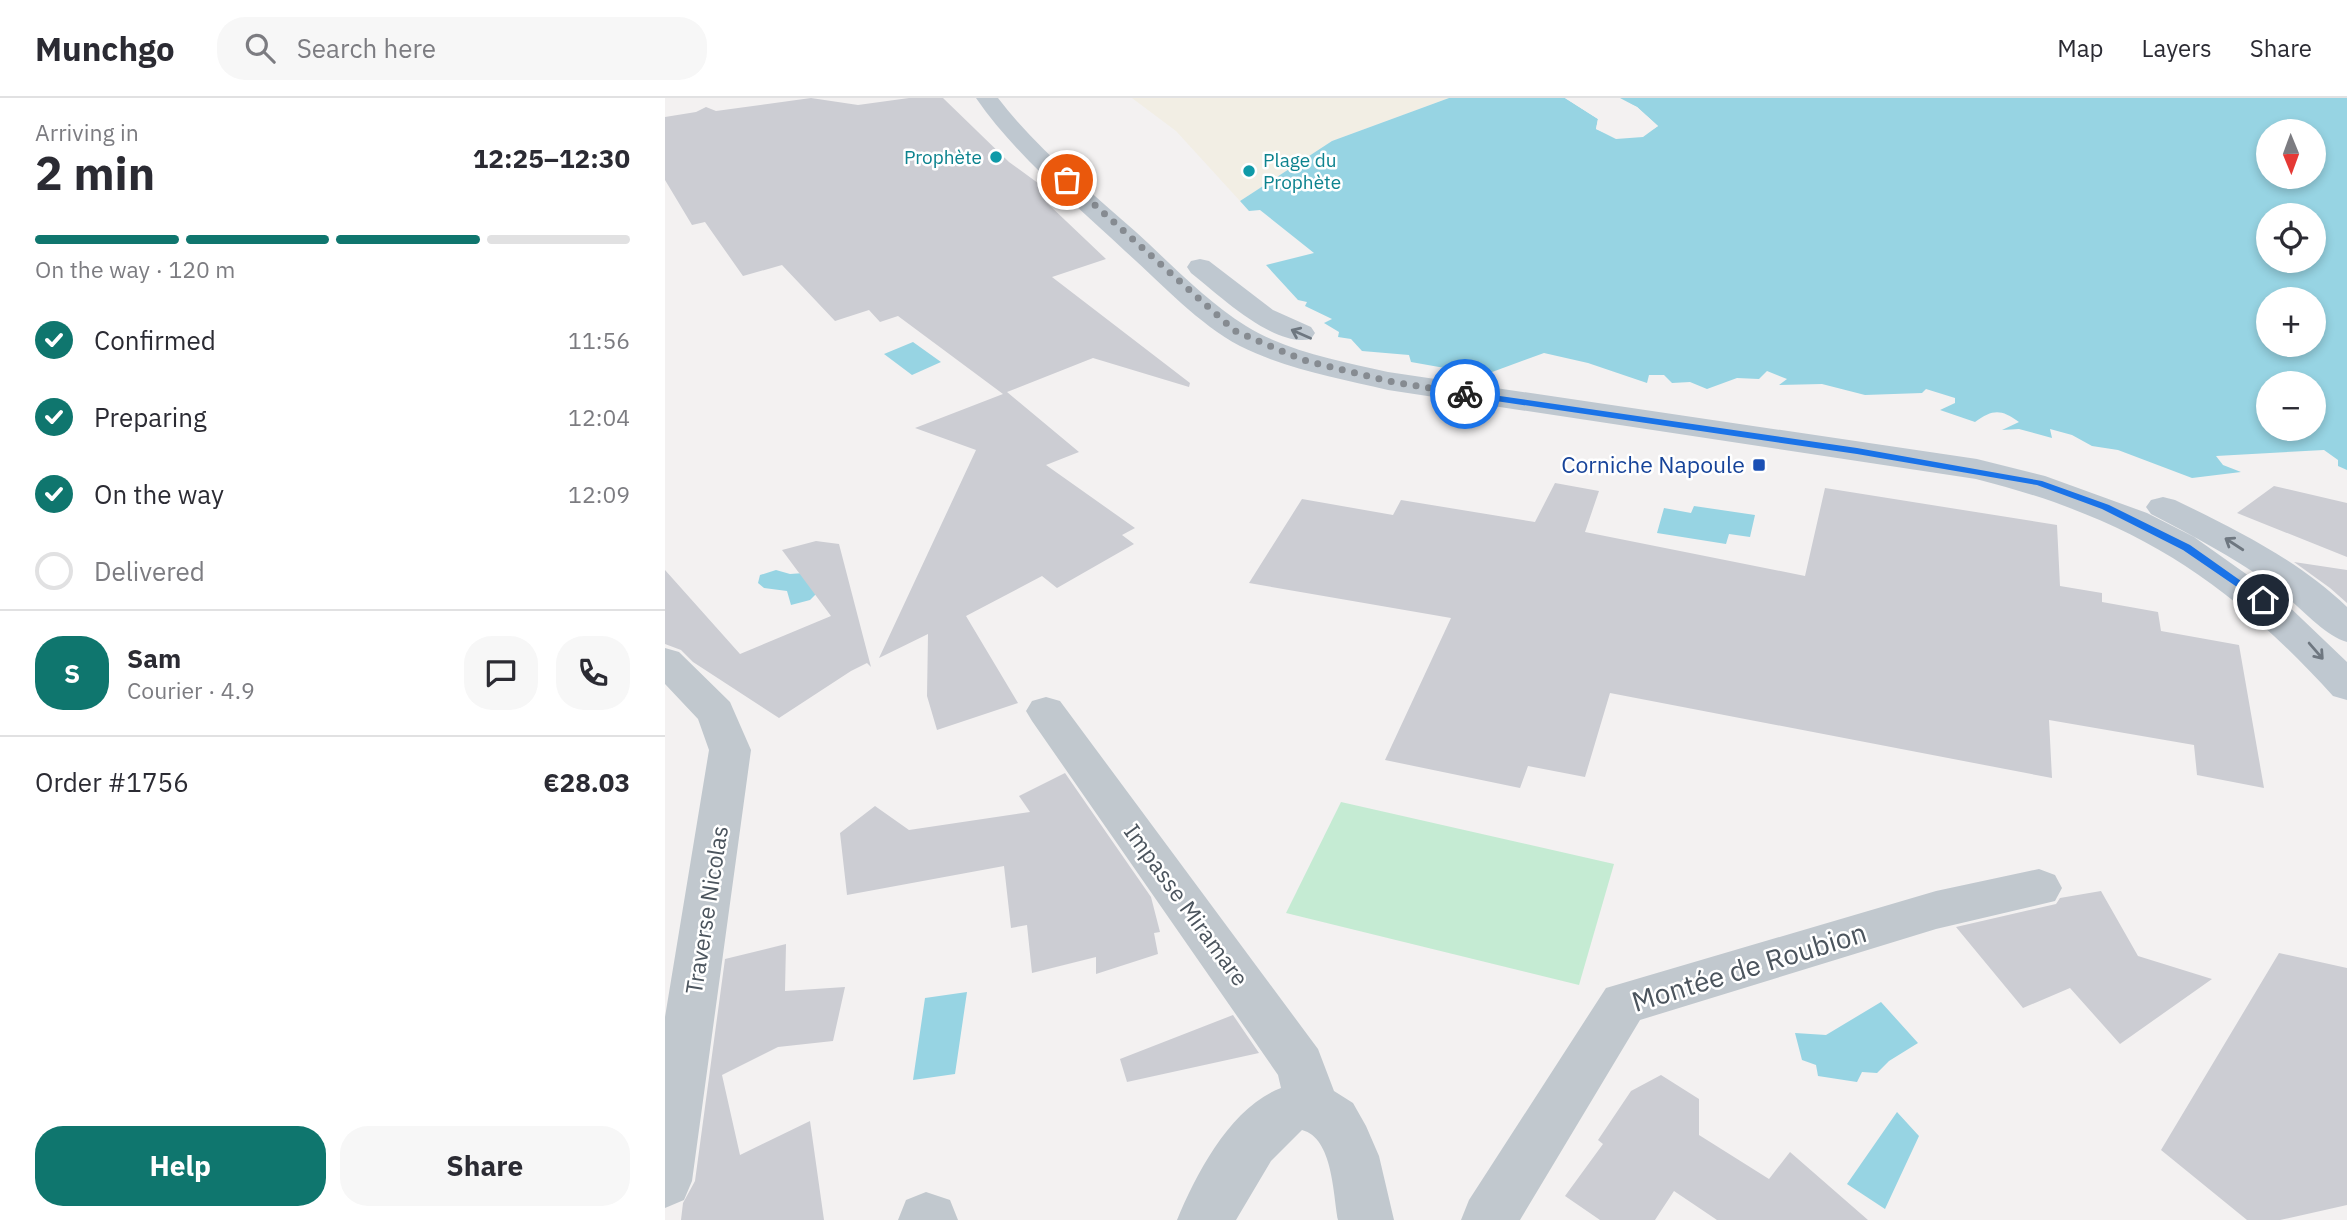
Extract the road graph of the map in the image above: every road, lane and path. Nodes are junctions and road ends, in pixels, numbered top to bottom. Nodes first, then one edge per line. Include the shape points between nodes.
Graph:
1 (987, 98) edge
2 (1016, 98) edge
3 (2347, 629) edge
4 (665, 661) edge
5 (2347, 686) edge
6 (1046, 711) dead end
7 (2039, 888) dead end
8 (1313, 1106) junction
9 (665, 1181) edge
10 (1205, 1220) edge
11 (1366, 1220) edge
12 (1489, 1220) edge

1 -> 5 main road via 1006,123 1235,331 1303,360 1388,381 1951,465 2039,483 2187,547 2232,577 2304,637
3 -> 2 main road via 2298,588 2218,534 2124,489 2057,465 1945,441 1409,363 1319,341 1262,316 1223,288
4 - 9 street, Traverse Nicolas via 716,712 730,750
6 - 8 street, Impasse Miramare via 1300,1065
7 - 12 street, Montée de Roubion via 1937,910 1623,1003
8 - 10 street via 1289,1107 1261,1128
8 - 11 street via 1336,1120 1350,1152

